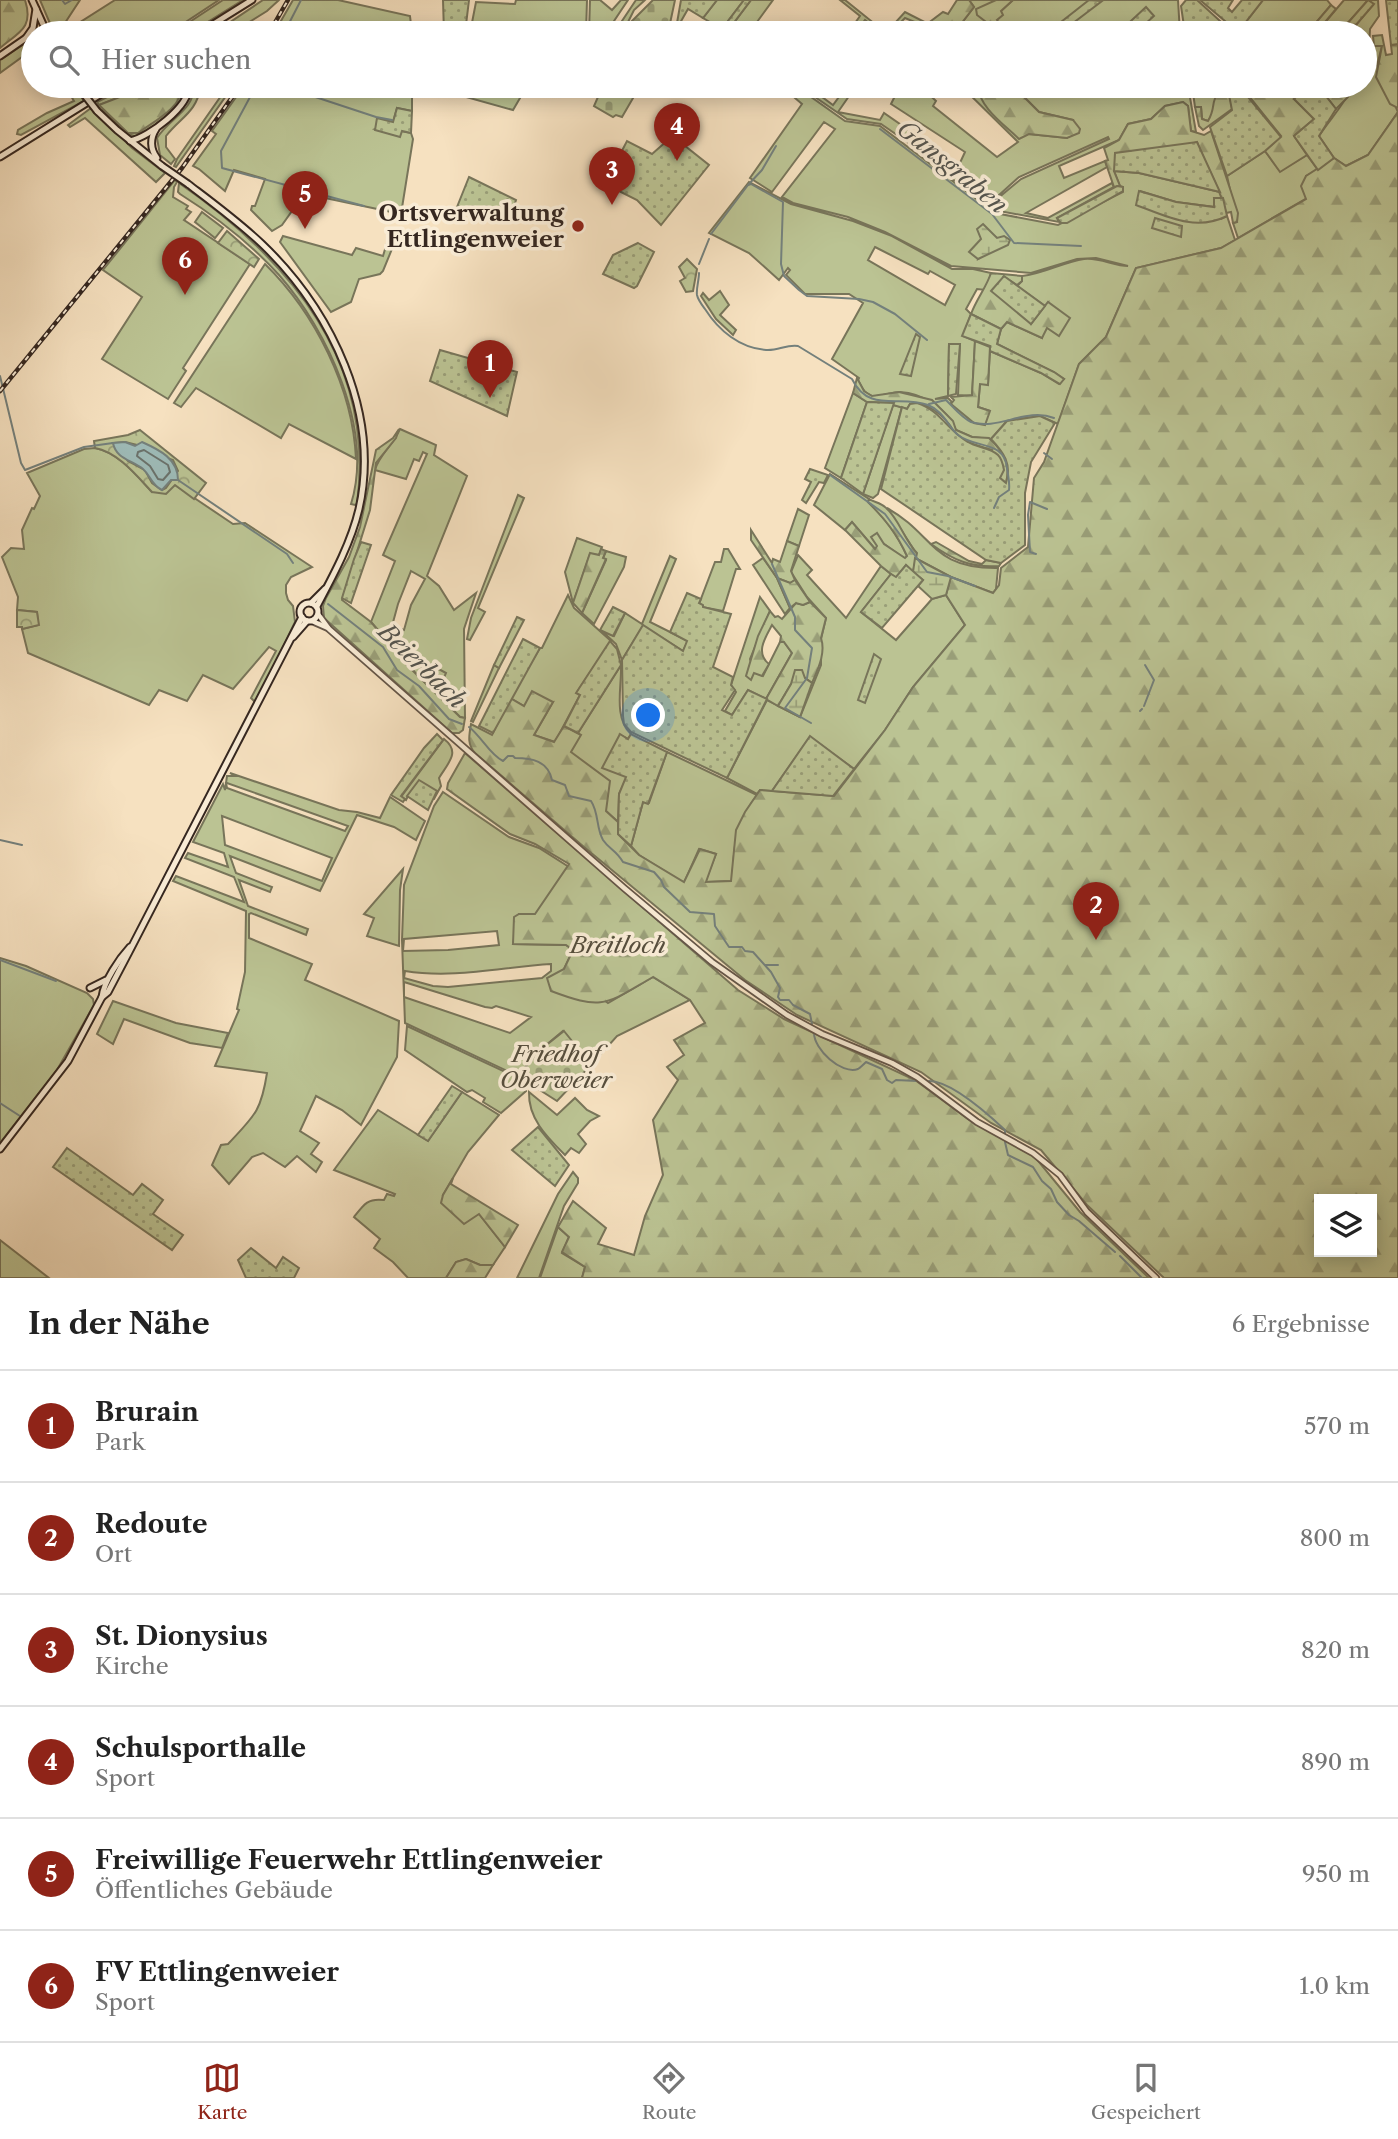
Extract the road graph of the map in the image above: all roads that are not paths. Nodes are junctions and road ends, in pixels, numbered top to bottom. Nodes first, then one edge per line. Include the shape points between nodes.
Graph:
1 (32, 0) edge
2 (252, 0) edge
3 (36, 9) junction
4 (34, 21) edge
5 (42, 21) edge
6 (218, 21) edge
7 (21, 42) edge
8 (0, 57) edge
9 (87, 98) edge
10 (95, 98) edge
11 (186, 98) edge
12 (161, 124) junction
13 (130, 141) junction
14 (0, 158) edge
15 (161, 164) junction
16 (314, 604) junction
17 (318, 614) junction
18 (307, 620) junction
19 (329, 629) junction
20 (132, 945) junction
21 (110, 976) junction
22 (90, 988) dead end
23 (102, 997) junction
24 (0, 1149) edge
25 (1156, 1278) edge

1 - 3 main road
2 - 6 main road
3 - 4 main road
3 - 5 main road
7 - 8 main road
9 - 13 main road, bridge
10 - 14 main road
11 - 12 main road
12 - 13 main road
12 - 15 main road via 151,144
13 - 15 main road
15 - 16 main road, bridge via 274,256 324,324 354,394 364,442 356,521 336,569
16 - 17 main road
16 - 18 main road via 302,606 300,612
17 - 18 main road
17 - 19 street
18 - 19 street
18 - 20 main road via 293,636
19 - 25 street via 712,961 787,1016 892,1063 977,1122 1033,1153 1060,1175 1087,1212
20 - 21 main road
20 - 23 main road
21 - 22 main road
21 - 23 main road
23 - 24 main road via 68,1061

